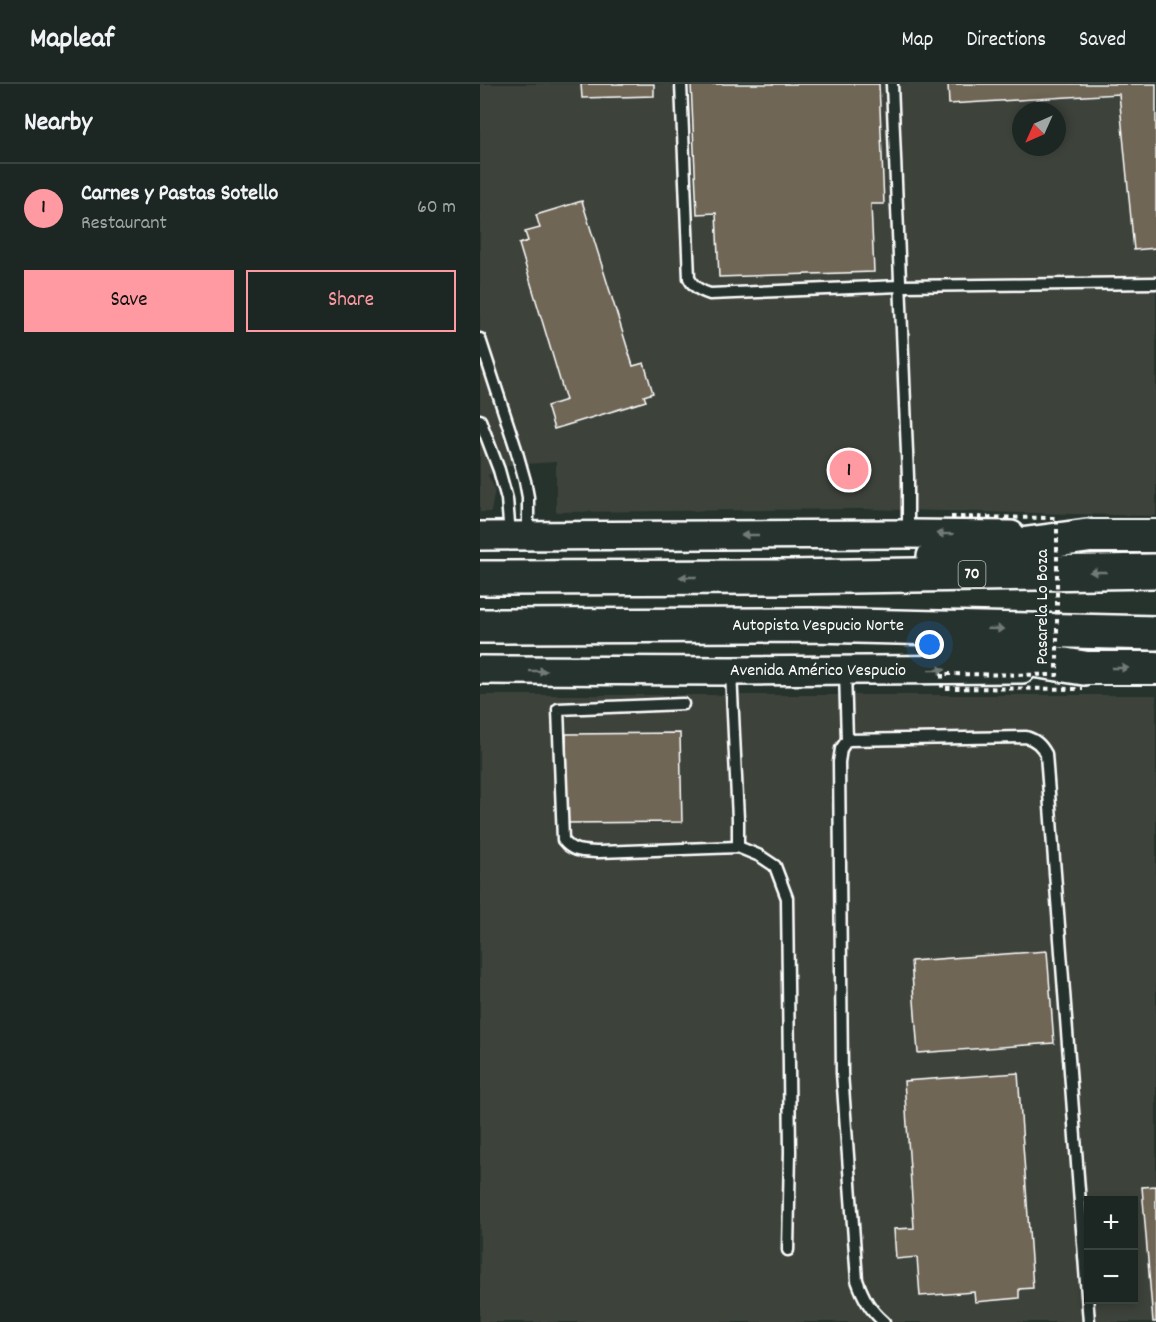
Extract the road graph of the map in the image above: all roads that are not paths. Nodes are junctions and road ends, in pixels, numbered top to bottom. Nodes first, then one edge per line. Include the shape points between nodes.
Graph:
1 (681, 84) edge
2 (892, 84) edge
3 (1156, 283) edge
4 (900, 286) junction
5 (480, 339) edge
6 (480, 420) edge
7 (908, 534) junction
8 (480, 536) edge
9 (519, 536) junction
10 (1087, 536) junction
11 (1156, 536) edge
12 (1156, 572) edge
13 (788, 577) junction
14 (480, 578) edge
15 (812, 625) junction
16 (480, 626) edge
17 (1156, 633) edge
18 (1156, 668) edge
19 (480, 670) edge
20 (731, 671) junction
21 (845, 671) junction
22 (1084, 678) junction
23 (683, 704) dead end
24 (848, 740) junction
25 (738, 847) junction
26 (788, 1250) dead end
27 (884, 1322) edge
28 (1089, 1322) edge

1 - 4 lane via 691,283 710,294
2 - 4 lane
3 - 4 lane
4 - 7 lane
5 - 9 lane via 528,497
6 - 9 lane
7 -> 9 main road
10 -> 7 main road
8 - 9 main road
10 - 11 main road
10 - 13 highway
12 -> 13 highway, 70
13 -> 14 highway, 70
15 - 16 highway, Autopista Vespucio Norte
15 -> 17 highway, Autopista Vespucio Norte
15 - 22 highway
22 -> 18 main road, Avenida Américo Vespucio
19 -> 20 main road, Avenida Américo Vespucio
20 - 21 main road, Avenida Américo Vespucio
20 - 25 lane
21 -> 22 main road, Avenida Américo Vespucio
21 - 24 lane
23 - 25 lane via 558,709 563,840 569,848 599,852
24 - 27 lane via 841,749 839,762 843,1073 857,1280 872,1311
24 - 28 lane via 1026,737 1039,744 1046,754
25 - 26 lane via 775,866 787,898

